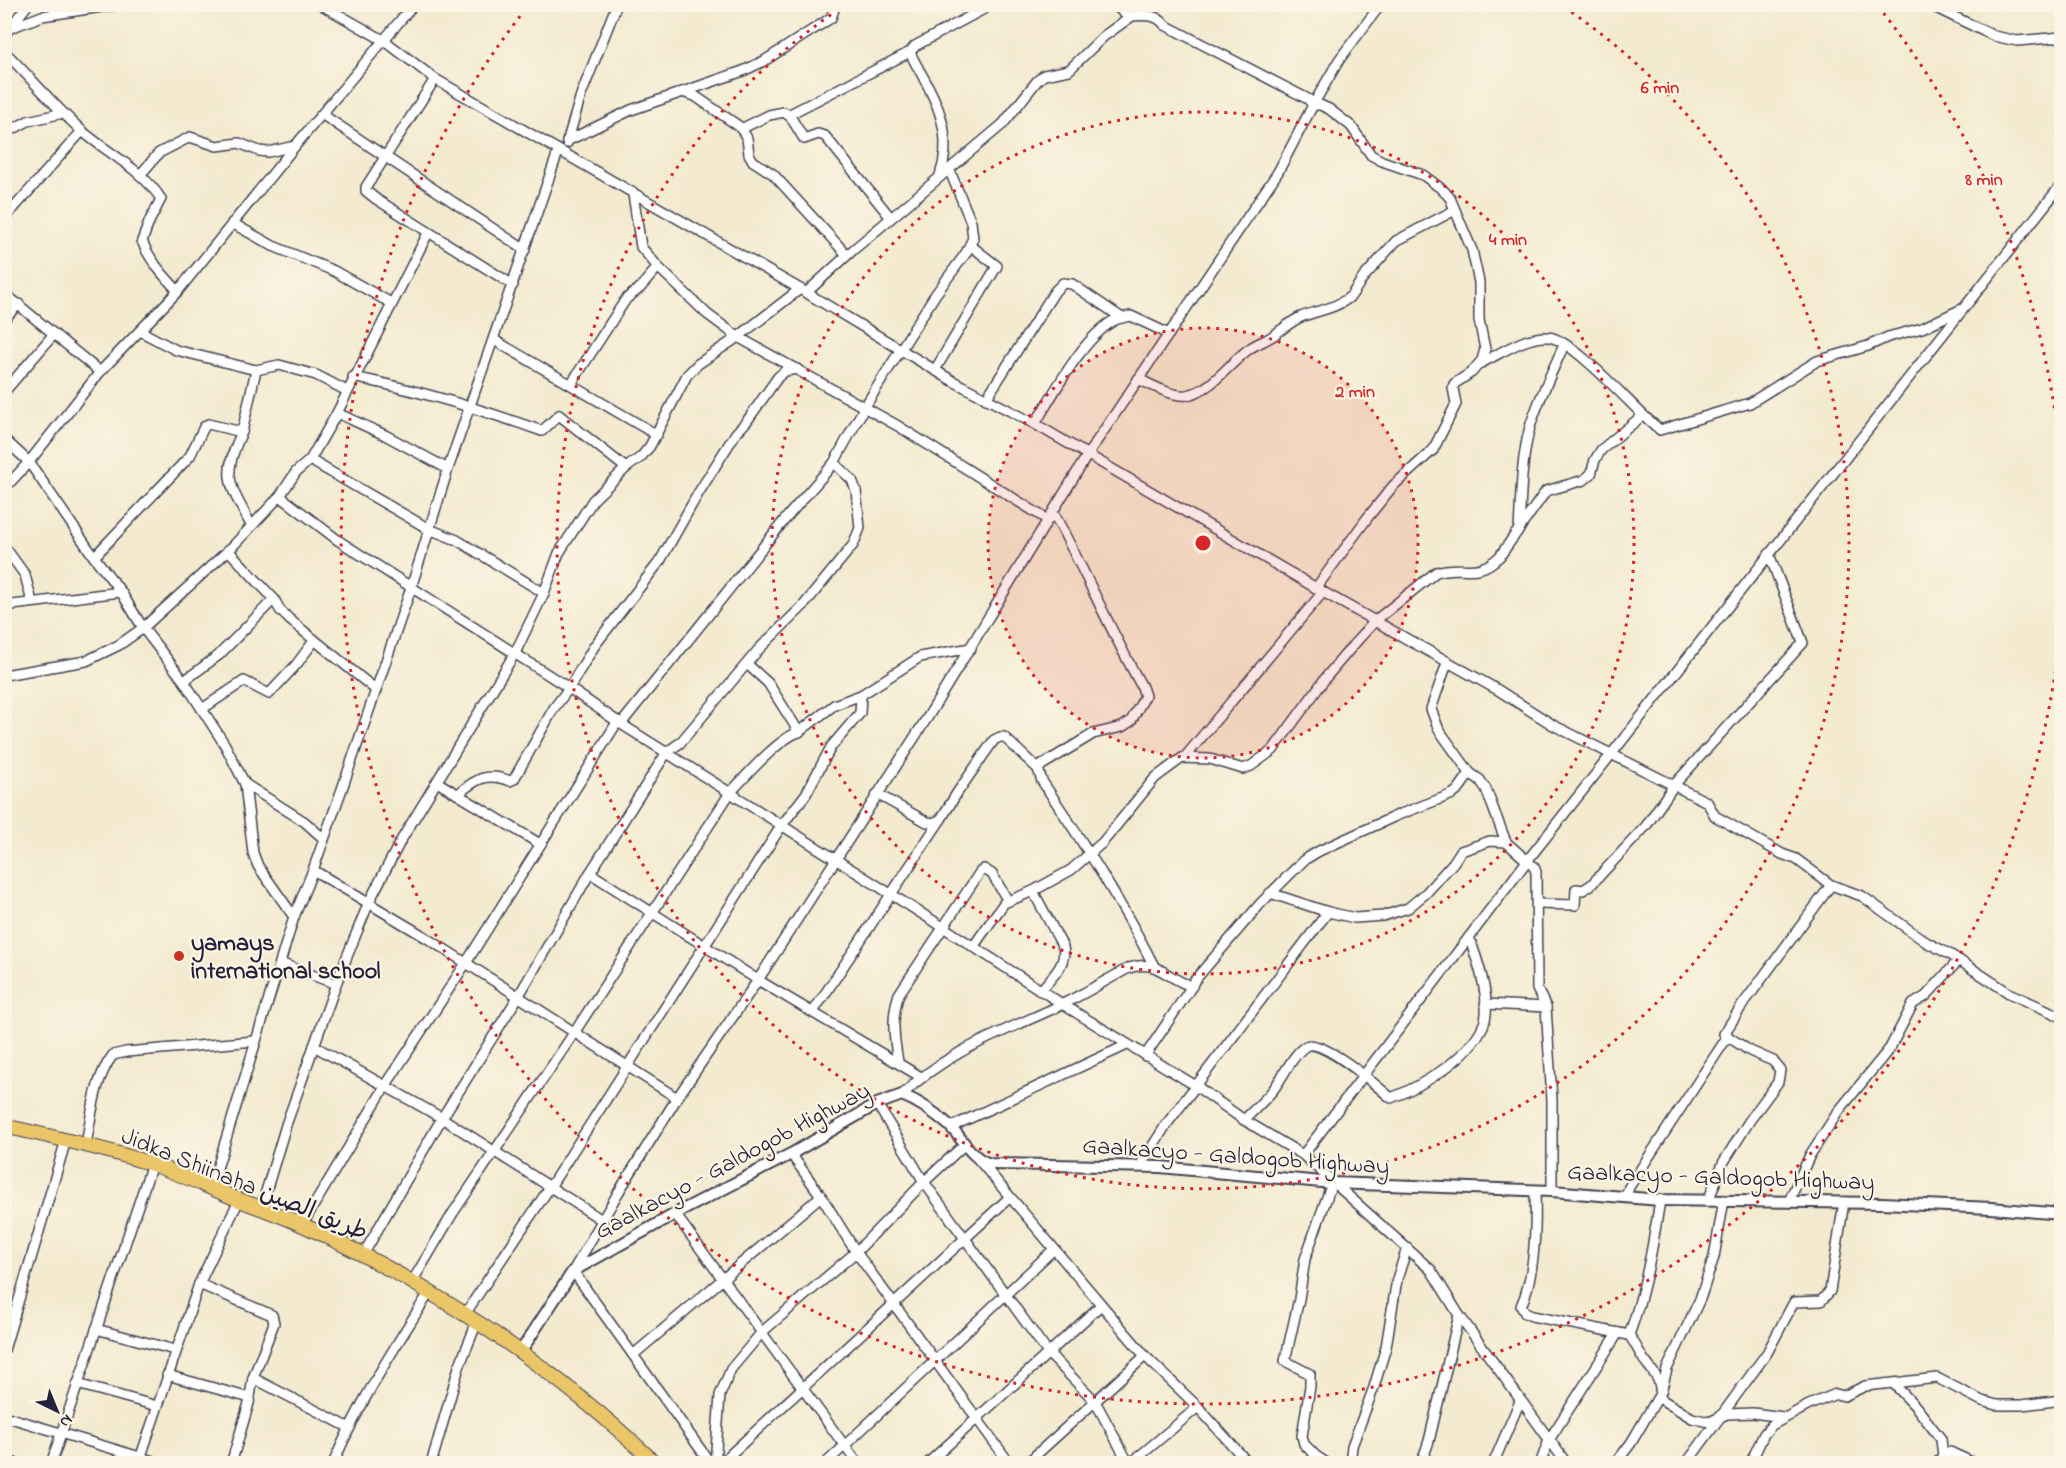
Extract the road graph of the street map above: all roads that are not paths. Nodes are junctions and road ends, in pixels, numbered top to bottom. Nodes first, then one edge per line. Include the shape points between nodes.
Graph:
1 (28, 4) edge
2 (122, 4) edge
3 (320, 4) edge
4 (414, 4) edge
5 (617, 4) edge
6 (836, 4) edge
7 (993, 4) edge
8 (1114, 4) edge
9 (1381, 4) edge
10 (1928, 4) edge
11 (1132, 16) junction
12 (6, 31) edge
13 (2061, 37) edge
14 (385, 41) junction
15 (4, 51) edge
16 (910, 52) junction
17 (435, 79) junction
18 (681, 92) junction
19 (1313, 105) junction
20 (63, 113) junction
21 (323, 115) junction
22 (788, 115) junction
23 (741, 129) junction
24 (82, 131) junction
25 (4, 134) edge
26 (567, 141) junction
27 (295, 146) junction
28 (561, 153) junction
29 (387, 156) junction
30 (949, 169) junction
31 (140, 176) junction
32 (939, 177) junction
33 (2061, 184) edge
34 (633, 194) junction
35 (1455, 210) junction
36 (891, 218) junction
37 (4, 219) edge
38 (232, 223) junction
39 (428, 233) junction
40 (970, 245) junction
41 (525, 250) junction
42 (847, 255) junction
43 (658, 267) junction
44 (513, 285) junction
45 (178, 291) junction
46 (803, 291) junction
47 (4, 293) edge
48 (391, 303) junction
49 (19, 304) junction
50 (1962, 309) junction
51 (1122, 318) junction
52 (4, 319) edge
53 (140, 331) junction
54 (54, 334) junction
55 (1169, 334) junction
56 (738, 337) junction
57 (494, 340) junction
58 (1564, 345) junction
59 (901, 350) junction
60 (1479, 364) junction
61 (256, 369) junction
62 (796, 369) junction
63 (935, 370) junction
64 (100, 372) junction
65 (353, 377) junction
66 (1138, 380) junction
67 (571, 384) junction
68 (346, 391) junction
69 (4, 392) edge
70 (986, 399) junction
71 (470, 406) junction
72 (864, 408) junction
73 (337, 413) junction
74 (1642, 416) junction
75 (1035, 424) junction
76 (242, 432) junction
77 (657, 435) junction
78 (4, 439) edge
79 (1088, 454) junction
80 (310, 460) junction
81 (29, 462) junction
82 (834, 463) junction
83 (626, 468) junction
84 (448, 469) junction
85 (4, 489) edge
86 (280, 496) junction
87 (1050, 516) junction
88 (251, 525) junction
89 (429, 529) junction
90 (1519, 531) junction
91 (4, 546) edge
92 (228, 550) junction
93 (1769, 554) junction
94 (94, 558) junction
95 (411, 588) junction
96 (1319, 590) junction
97 (122, 592) junction
98 (544, 593) junction
99 (274, 599) junction
100 (32, 602) junction
101 (4, 606) edge
102 (1376, 620) junction
103 (143, 628) junction
104 (314, 641) junction
105 (971, 648) junction
106 (515, 653) junction
107 (1447, 663) junction
108 (747, 664) junction
109 (4, 675) edge
110 (184, 681) junction
111 (569, 688) junction
112 (376, 690) junction
113 (861, 694) junction
114 (202, 709) junction
115 (620, 722) junction
116 (799, 732) junction
117 (667, 752) junction
118 (1612, 754) junction
119 (1185, 758) junction
120 (1038, 769) junction
121 (1470, 773) junction
122 (436, 782) junction
123 (245, 784) junction
124 (1674, 785) junction
125 (730, 793) junction
126 (877, 794) junction
127 (458, 795) junction
128 (941, 819) junction
129 (782, 825) junction
130 (324, 839) junction
131 (1506, 842) junction
132 (540, 844) junction
133 (1091, 854) junction
134 (835, 859) junction
135 (1527, 861) junction
136 (313, 870) junction
137 (590, 873) junction
138 (1831, 885) junction
139 (1033, 891) junction
140 (1270, 893) junction
141 (891, 894) junction
142 (1008, 901) junction
143 (369, 902) junction
144 (1538, 904) junction
145 (652, 911) junction
146 (1328, 912) junction
147 (294, 917) junction
148 (943, 927) junction
149 (1469, 937) junction
150 (704, 945) junction
151 (973, 947) junction
152 (1959, 960) junction
153 (280, 963) junction
154 (466, 963) junction
155 (1154, 966) junction
156 (758, 980) junction
157 (336, 984) junction
158 (1192, 986) junction
159 (1040, 991) junction
160 (519, 997) junction
161 (1485, 1004) junction
162 (1062, 1005) junction
163 (1546, 1007) junction
164 (813, 1012) junction
165 (2061, 1017) edge
166 (574, 1033) junction
167 (1728, 1036) junction
168 (255, 1041) junction
169 (1127, 1045) junction
170 (314, 1046) junction
171 (1145, 1056) junction
172 (898, 1062) junction
173 (626, 1066) junction
174 (1364, 1076) junction
175 (921, 1077) junction
176 (386, 1085) junction
177 (1196, 1086) junction
178 (902, 1095) junction
179 (677, 1098) junction
180 (877, 1104) junction
181 (442, 1118) junction
182 (1244, 1120) junction
183 (951, 1127) junction
184 (5, 1128) edge
185 (66, 1140) junction
186 (86, 1144) junction
187 (965, 1144) junction
188 (494, 1152) junction
189 (791, 1154) junction
190 (1303, 1155) junction
191 (152, 1164) junction
192 (1140, 1166) junction
193 (924, 1182) junction
194 (1332, 1183) junction
195 (550, 1187) junction
196 (211, 1188) junction
197 (1535, 1191) junction
198 (1552, 1191) junction
199 (821, 1196) junction
200 (1010, 1197) junction
201 (1626, 1197) junction
202 (239, 1200) junction
203 (1660, 1200) junction
204 (1708, 1200) junction
205 (1724, 1200) junction
206 (1789, 1201) junction
207 (1844, 1202) junction
208 (261, 1208) junction
209 (675, 1214) junction
210 (2061, 1214) edge
211 (602, 1220) junction
212 (302, 1225) junction
213 (965, 1238) junction
214 (1407, 1248) junction
215 (1054, 1249) junction
216 (856, 1252) junction
217 (363, 1255) junction
218 (573, 1271) junction
219 (723, 1279) junction
220 (412, 1282) junction
221 (199, 1284) junction
222 (429, 1293) junction
223 (1005, 1294) junction
224 (893, 1304) junction
225 (1101, 1305) junction
226 (1459, 1315) junction
227 (471, 1318) junction
228 (96, 1329) junction
229 (762, 1332) junction
230 (1618, 1333) junction
231 (1629, 1335) junction
232 (4, 1350) edge
233 (175, 1350) junction
234 (521, 1351) junction
235 (1048, 1353) junction
236 (633, 1355) junction
237 (1145, 1356) junction
238 (934, 1360) junction
239 (167, 1375) junction
240 (253, 1378) junction
241 (1893, 1383) junction
242 (78, 1384) junction
243 (803, 1389) junction
244 (1661, 1392) junction
245 (250, 1398) junction
246 (2061, 1400) edge
247 (1095, 1401) junction
248 (1520, 1401) junction
249 (157, 1406) junction
250 (1198, 1407) junction
251 (4, 1416) edge
252 (1721, 1417) junction
253 (1783, 1417) junction
254 (976, 1418) junction
255 (348, 1427) junction
256 (61, 1432) junction
257 (1550, 1440) junction
258 (845, 1445) junction
259 (141, 1456) junction
260 (4, 1460) edge
261 (1939, 1460) edge
262 (1244, 1462) edge
263 (17, 1464) edge
264 (51, 1464) edge
265 (163, 1464) edge
266 (231, 1464) edge
267 (333, 1464) edge
268 (431, 1464) edge
269 (656, 1464) edge
270 (715, 1464) edge
271 (825, 1464) edge
272 (858, 1464) edge
273 (927, 1464) edge
274 (1010, 1464) edge
275 (1026, 1464) edge
276 (1130, 1464) edge
277 (1328, 1464) edge
278 (1350, 1464) edge
279 (1421, 1464) edge
280 (1493, 1464) edge
281 (1540, 1464) edge
282 (1567, 1464) edge
283 (1615, 1464) edge
284 (1686, 1464) edge
285 (1750, 1464) edge
286 (1976, 1464) edge

1 - 12 street
2 - 12 street via 42,16
3 - 14 street
4 - 14 street
5 - 26 street
6 - 18 street via 831,18 764,61
7 - 16 street
8 - 11 street
9 - 19 street via 1339,60
10 - 13 street via 1994,36 2016,41
11 - 19 street via 1144,14 1160,19
11 - 30 street via 1104,36 1069,70 1044,75 1003,124
14 - 17 street
14 - 21 street
15 - 20 street
16 - 22 street
16 - 32 street via 938,107 946,133 945,159
17 - 28 street
17 - 29 street
18 - 23 street via 707,103
18 - 26 street via 631,110
19 - 35 street via 1329,109 1351,126 1371,155 1435,183
19 - 55 street via 1278,172
20 - 24 street
20 - 25 street via 28,121
21 - 27 street
21 - 29 street
22 - 23 street via 778,112
22 - 36 street via 804,139 825,136
23 - 42 street via 753,161 773,174
24 - 31 street
24 - 37 street
26 - 28 street
27 - 31 street via 268,152 239,143 217,146 190,137 159,153
27 - 38 street
28 - 34 street
28 - 41 street
29 - 39 street via 366,187 368,194
29 - 41 street
30 - 32 street
30 - 40 street via 971,222
31 - 45 street via 161,199 142,241
32 - 36 street
33 - 50 street
34 - 43 street via 641,247
34 - 46 street
35 - 60 street via 1472,250 1479,282 1479,320 1485,349
35 - 66 street via 1396,241 1345,301 1285,326 1195,393 1172,393
36 - 42 street
38 - 45 street
38 - 48 street
39 - 44 street
39 - 48 street
40 - 59 street
40 - 63 street via 997,266
41 - 44 street
42 - 46 street
43 - 56 street via 707,314
43 - 67 street via 626,299
44 - 57 street
45 - 53 street
46 - 56 street
46 - 59 street
47 - 49 street
48 - 65 street
49 - 52 street
49 - 54 street
50 - 74 street via 1922,328 1817,361 1750,404 1660,430
50 - 93 street
51 - 55 street via 1131,316
51 - 70 street via 1072,284 1063,283
51 - 75 street via 1096,333
53 - 61 street via 176,350
53 - 64 street
54 - 64 street
54 - 69 street
55 - 66 street
56 - 62 street
56 - 77 street via 687,375
57 - 67 street
57 - 71 street
58 - 60 street via 1549,337 1527,341
58 - 74 street via 1573,349
58 - 90 street via 1530,429
59 - 63 street
59 - 72 street
60 - 96 street via 1454,384 1456,404 1433,450 1393,486
61 - 68 street via 279,366 316,375
61 - 76 street
62 - 72 street
62 - 111 street via 785,371 778,378 736,432 660,561 595,645
63 - 70 street
64 - 81 street
65 - 68 street
65 - 71 street
66 - 79 street
67 - 77 street
68 - 73 street
70 - 75 street
71 - 83 street via 542,431 559,415
71 - 84 street
72 - 82 street
72 - 87 street
73 - 80 street
73 - 84 street
74 - 90 street via 1601,450 1591,474 1584,480 1546,491
75 - 79 street
76 - 88 street via 228,475
76 - 94 street via 214,424 204,427 190,456
77 - 83 street via 641,457
78 - 81 street
79 - 87 street
79 - 96 street
80 - 86 street via 296,472
80 - 89 street
81 - 85 street
81 - 94 street
82 - 108 street via 852,480 856,490 858,536 804,605
82 - 115 street
83 - 98 street via 581,517 559,553
84 - 89 street
86 - 88 street
86 - 95 street
87 - 105 street
87 - 120 street via 1075,552 1145,696 1131,722 1093,734
88 - 92 street
89 - 95 street
89 - 98 street via 457,540
90 - 102 street via 1491,565 1484,569 1436,572
91 - 100 street via 25,575
92 - 99 street
92 - 103 street
93 - 118 street
93 - 124 street via 1803,643
94 - 97 street
95 - 106 street
95 - 112 street
96 - 102 street
96 - 119 street
97 - 100 street
97 - 103 street
98 - 106 street
99 - 104 street via 280,610
99 - 110 street via 219,655
100 - 101 street
102 - 107 street
102 - 119 street via 1327,676 1273,750 1251,766 1243,769 1210,759
103 - 109 street via 86,661
103 - 110 street
104 - 112 street
104 - 114 street via 269,694 244,681
105 - 113 street via 920,657
105 - 126 street
106 - 111 street
106 - 122 street
107 - 118 street via 1553,725
107 - 121 street via 1431,709 1439,730
108 - 116 street via 768,683
108 - 117 street via 680,743
110 - 114 street
111 - 115 street
111 - 127 street via 514,779 484,777
112 - 130 street
113 - 116 street via 834,705
113 - 129 street via 860,713 831,747 806,794
114 - 123 street
115 - 117 street
115 - 132 street
116 - 125 street via 768,755
117 - 125 street
117 - 137 street
118 - 124 street
118 - 135 street
119 - 133 street via 1155,778
120 - 128 street via 1004,738 994,740
120 - 133 street
121 - 131 street via 1486,789
121 - 140 street via 1453,794 1398,815 1304,860
122 - 127 street
122 - 143 street
123 - 130 street via 290,811
123 - 147 street via 253,853
124 - 138 street via 1707,802 1715,816 1796,860
124 - 144 street via 1646,826 1591,885 1576,889 1575,905
125 - 129 street
125 - 145 street
126 - 128 street via 927,822
126 - 134 street
127 - 132 street
128 - 141 street
129 - 134 street
129 - 150 street
130 - 136 street
131 - 135 street
131 - 146 street via 1490,841 1461,851 1408,908 1383,916 1355,918
132 - 154 street
133 - 139 street
133 - 155 street
134 - 141 street
134 - 156 street
135 - 144 street via 1536,872
135 - 149 street
136 - 143 street
136 - 147 street
137 - 145 street
137 - 160 street
138 - 152 street via 1862,896 1926,942
138 - 167 street via 1741,1007 1724,1034
139 - 142 street
139 - 159 street via 1065,954
140 - 146 street
140 - 158 street
141 - 148 street
141 - 164 street
142 - 148 street via 992,874 984,869
142 - 151 street
143 - 154 street
143 - 157 street
144 - 163 street via 1537,989
145 - 150 street
145 - 166 street
146 - 177 street
147 - 153 street
148 - 151 street
148 - 172 street via 894,1006
149 - 161 street via 1481,969
149 - 174 street
150 - 156 street
150 - 173 street
151 - 159 street
152 - 165 street via 2009,993
152 - 206 street via 1926,996 1913,1004 1890,1048 1838,1112 1810,1155
153 - 157 street
153 - 168 street
154 - 160 street
154 - 176 street
155 - 158 street
155 - 162 street via 1139,964 1129,968
156 - 164 street
156 - 179 street
157 - 170 street
158 - 171 street
159 - 162 street
160 - 166 street
160 - 181 street
161 - 163 street
161 - 174 street via 1484,1025 1449,1067 1390,1098
162 - 169 street
162 - 175 street via 969,1047
163 - 198 street
164 - 172 street
166 - 173 street
166 - 188 street
167 - 201 street
167 - 204 street via 1773,1061 1780,1070 1778,1082 1723,1163
168 - 186 street via 113,1055 96,1092
168 - 196 street
169 - 171 street
169 - 183 street
170 - 176 street
170 - 208 street
171 - 177 street
172 - 175 street
173 - 179 street
173 - 195 street
174 - 182 street via 1325,1049 1314,1044 1306,1046
174 - 190 street
175 - 178 street
176 - 181 street
176 - 212 street
177 - 182 street
177 - 192 street
178 - 180 street, Gaalkacyo - Galdogob Highway
178 - 183 street, Gaalkacyo - Galdogob Highway
179 - 211 street
180 - 189 street, Gaalkacyo - Galdogob Highway
180 - 193 street
181 - 188 street
181 - 217 street
182 - 190 street
183 - 187 street
183 - 192 street, Gaalkacyo - Galdogob Highway via 983,1162
184 - 185 main road, Jidka Shiinaha طريق الصين
185 - 186 main road, Jidka Shiinaha طريق الصين
185 - 232 street
186 - 191 main road, Jidka Shiinaha طريق الصين
187 - 193 street
187 - 200 street
188 - 195 street
188 - 220 street
189 - 199 street
189 - 209 street, Gaalkacyo - Galdogob Highway
190 - 194 street
191 - 196 main road, Jidka Shiinaha طريق الصين
191 - 228 street
192 - 194 street, Gaalkacyo - Galdogob Highway
193 - 213 street
193 - 216 street
194 - 197 street, Gaalkacyo - Galdogob Highway
194 - 214 street
194 - 277 street via 1305,1259 1286,1361 1310,1374 1302,1436 1304,1444
195 - 211 street
195 - 227 street
196 - 202 main road, Jidka Shiinaha طريق الصين
197 - 198 street, Gaalkacyo - Galdogob Highway
197 - 230 street via 1536,1222 1527,1293 1521,1306 1525,1313
198 - 201 street, Gaalkacyo - Galdogob Highway
199 - 216 street
199 - 219 street
200 - 213 street
200 - 215 street
201 - 203 street, Gaalkacyo - Galdogob Highway
202 - 208 main road, Jidka Shiinaha طريق الصين
202 - 221 street
203 - 204 street, Gaalkacyo - Galdogob Highway
203 - 231 street via 1642,1300
204 - 205 street, Gaalkacyo - Galdogob Highway
205 - 206 street, Gaalkacyo - Galdogob Highway
205 - 244 street via 1714,1257
206 - 207 street, Gaalkacyo - Galdogob Highway
207 - 210 street, Gaalkacyo - Galdogob Highway
207 - 252 street via 1830,1291 1821,1301 1794,1302 1767,1353
208 - 212 main road, Jidka Shiinaha طريق الصين
209 - 218 street, Gaalkacyo - Galdogob Highway
209 - 219 street
211 - 218 street
212 - 217 main road, Jidka Shiinaha طريق الصين
213 - 223 street
213 - 224 street
214 - 226 street via 1431,1270
214 - 278 street via 1397,1279 1386,1347 1352,1446
215 - 223 street
215 - 225 street
216 - 224 street
216 - 229 street
217 - 220 main road, Jidka Shiinaha طريق الصين
218 - 234 street, Gaalkacyo - Galdogob Highway
218 - 236 street
219 - 229 street
219 - 236 street
220 - 222 main road, Jidka Shiinaha طريق الصين
221 - 233 street
221 - 240 street via 272,1315 274,1323
222 - 227 main road, Jidka Shiinaha طريق الصين
222 - 255 street
223 - 235 street
223 - 238 street
224 - 238 street
224 - 243 street
225 - 235 street
225 - 237 street
226 - 248 street
226 - 279 street
227 - 234 main road, Jidka Shiinaha طريق الصين
227 - 268 street
228 - 233 street
228 - 242 street
229 - 243 street
229 - 270 street via 731,1370 720,1395
230 - 231 street
230 - 257 street
231 - 244 street via 1657,1377
233 - 239 street
234 - 269 main road, Jidka Shiinaha طريق الصين
235 - 247 street
235 - 254 street
236 - 270 street
237 - 247 street
237 - 250 street
238 - 254 street
238 - 258 street
239 - 245 street
239 - 249 street
240 - 245 street
240 - 255 street
241 - 246 street via 1937,1378 1982,1401 2009,1406
241 - 253 street via 1865,1386 1844,1396 1836,1394
241 - 261 street via 1941,1439
242 - 249 street
242 - 256 street
243 - 258 street
243 - 270 street
244 - 252 street via 1659,1398 1692,1418 1710,1422
244 - 283 street
245 - 266 street
247 - 275 street
247 - 276 street
248 - 257 street
248 - 280 street
249 - 259 street
250 - 262 street
250 - 276 street
251 - 256 street
252 - 253 street via 1753,1413
252 - 284 street
253 - 285 street via 1764,1434
254 - 273 street
254 - 274 street
255 - 267 street
256 - 259 street
256 - 264 street
257 - 281 street
257 - 282 street
258 - 271 street
258 - 272 street
259 - 265 street
260 - 263 street
261 - 286 street via 1950,1452

